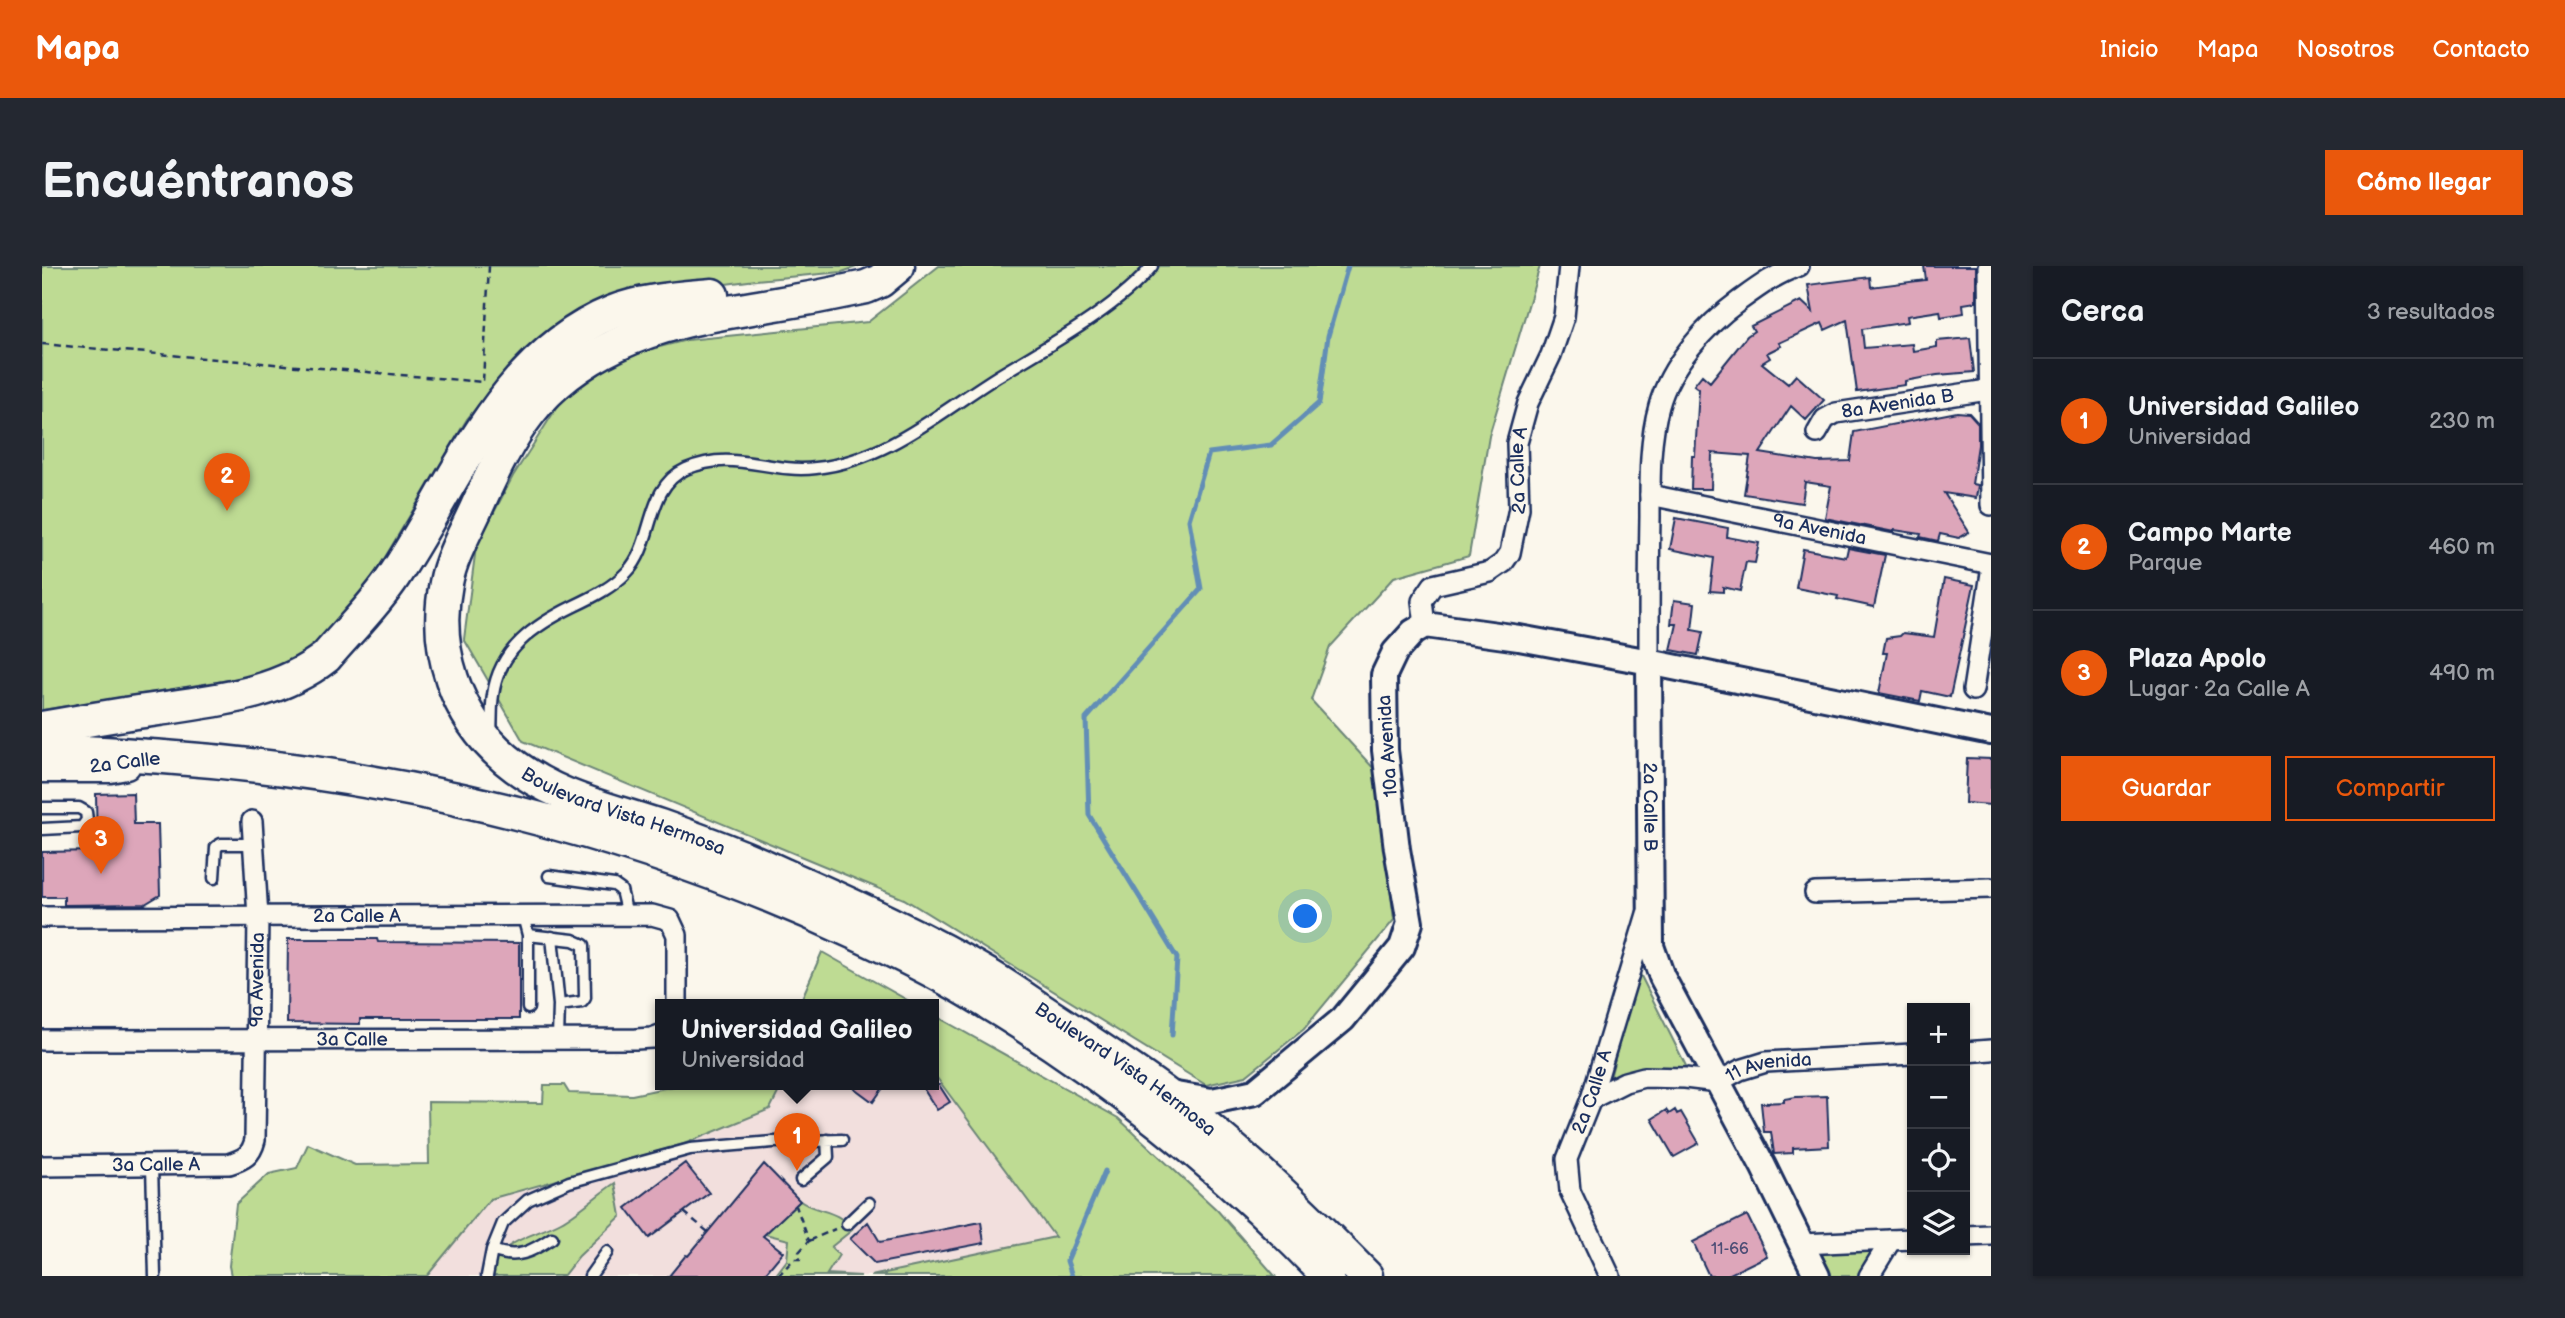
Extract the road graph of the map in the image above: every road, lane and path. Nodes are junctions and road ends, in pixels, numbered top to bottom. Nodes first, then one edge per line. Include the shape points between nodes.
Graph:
1 (489, 266) edge
2 (898, 266) edge
3 (1153, 266) edge
4 (1569, 266) edge
5 (1799, 266) edge
6 (1987, 266) edge
7 (866, 287) junction
8 (42, 344) edge
9 (1989, 390) junction
10 (1817, 433) dead end
11 (1650, 495) junction
12 (1991, 505) edge
13 (1991, 564) edge
14 (1991, 573) edge
15 (1425, 625) junction
16 (1649, 662) junction
17 (1973, 690) dead end
18 (42, 728) edge
19 (1991, 732) edge
20 (490, 743) junction
21 (42, 751) edge
22 (169, 757) junction
23 (42, 768) edge
24 (42, 808) edge
25 (252, 821) dead end
26 (42, 829) edge
27 (254, 844) junction
28 (550, 876) dead end
29 (214, 878) dead end
30 (1991, 888) edge
31 (1815, 893) dead end
32 (1650, 904) junction
33 (627, 915) junction
34 (42, 917) edge
35 (258, 917) junction
36 (526, 925) junction
37 (552, 937) junction
38 (677, 999) edge
39 (559, 1005) junction
40 (528, 1008) dead end
41 (655, 1037) edge
42 (257, 1039) junction
43 (558, 1039) junction
44 (42, 1040) edge
45 (1991, 1051) edge
46 (1970, 1052) edge
47 (1907, 1055) edge
48 (1718, 1082) junction
49 (1163, 1093) junction
50 (1591, 1099) junction
51 (255, 1140) joint
52 (827, 1140) junction
53 (842, 1140) dead end
54 (42, 1166) edge
55 (152, 1166) junction
56 (801, 1180) dead end
57 (869, 1203) dead end
58 (796, 1206) dead end
59 (684, 1212) dead end
60 (847, 1224) joint
61 (708, 1232) dead end
62 (1991, 1235) edge
63 (1970, 1236) edge
64 (552, 1238) dead end
65 (1907, 1239) edge
66 (1891, 1240) junction
67 (809, 1241) junction
68 (1802, 1244) junction
69 (492, 1250) junction
70 (607, 1252) dead end
71 (155, 1276) edge
72 (487, 1276) edge
73 (590, 1276) edge
74 (778, 1276) edge
75 (1328, 1276) edge
76 (1366, 1276) edge
77 (1610, 1276) edge
78 (1817, 1276) edge
79 (1869, 1276) edge

1 - 8 path via 482,382
2 - 7 main road
3 - 20 lane via 1120,298 925,426 866,455 796,470 717,460 683,471 664,487 639,555 628,571 519,640 506,656 493,696
4 - 15 street, 2a Calle A via 1564,317 1528,403 1517,443 1519,508 1510,553 1490,572 1433,585 1422,601
5 - 11 street, 2a Calle B via 1758,287 1716,318 1689,349 1659,403
6 - 9 street
7 - 18 main road via 792,286 707,295 639,305 591,322 540,358 495,408 393,579 313,668 294,679 229,699
7 - 20 main road, Boulevard Vista Hermosa via 687,318 646,332 576,367 535,403 498,460 446,582 442,625 446,661 467,714
9 - 10 street, 8a Avenida B via 1836,413 1825,419
9 - 12 street
11 - 13 street, 9a Avenida
11 - 16 street, 2a Calle B
14 - 17 street
15 - 16 street
15 - 49 street, 10a Avenida via 1395,652 1384,675 1385,750 1410,923 1402,947 1343,1019 1255,1092 1212,1101
16 - 19 street
16 - 32 street, 2a Calle B
20 - 49 main road, Boulevard Vista Hermosa via 506,759 560,793 779,872 889,923 992,977
21 - 22 main road, 2a Calle
22 - 23 main road, 2a Calle via 110,768
22 - 75 main road, Boulevard Vista Hermosa via 288,768 481,804 663,855 819,916 970,992 1078,1061 1259,1207
24 - 26 lane via 79,808 86,812 87,820 82,827
25 - 27 street, 9a Avenida
27 - 29 lane via 216,847
27 - 35 street, 9a Avenida
28 - 33 lane via 614,885 621,890
30 - 31 street
32 - 48 street, 2a Calle B via 1651,946 1662,977
32 - 50 street, 2a Calle A
33 - 36 street, 2a Calle A
33 - 38 street, 2a Calle A via 661,918 677,935
34 - 35 street, 2a Calle A
35 - 36 street, 2a Calle A
35 - 42 street, 9a Avenida
36 - 37 lane
36 - 40 lane
37 - 39 lane
37 - 39 lane via 584,945 585,998
39 - 43 lane
41 - 43 street, 3a Calle
42 - 43 street, 3a Calle
42 - 44 street, 3a Calle
42 - 51 street, 9a Avenida
45 - 46 street
47 - 48 street, 11 Avenida via 1766,1062
48 - 50 street, 11 Avenida via 1644,1077
48 - 68 street, 2a Calle B
49 - 76 main road, Boulevard Vista Hermosa via 1263,1176
50 - 77 street, 2a Calle A via 1567,1159 1570,1191
51 - 55 street, 3a Calle A via 252,1152 229,1164
52 - 53 lane
52 - 56 lane via 828,1157
52 - 69 lane via 690,1149 569,1182 528,1200 503,1223
54 - 55 street, 3a Calle A
55 - 71 lane
57 - 60 lane
58 - 67 path
59 - 61 path
60 - 67 path
62 - 63 street
64 - 69 lane via 521,1255
65 - 66 street
66 - 68 street
66 - 79 street
67 - 74 path via 799,1252 800,1259 794,1259
68 - 78 street, 2a Calle B
69 - 72 lane
70 - 73 lane

